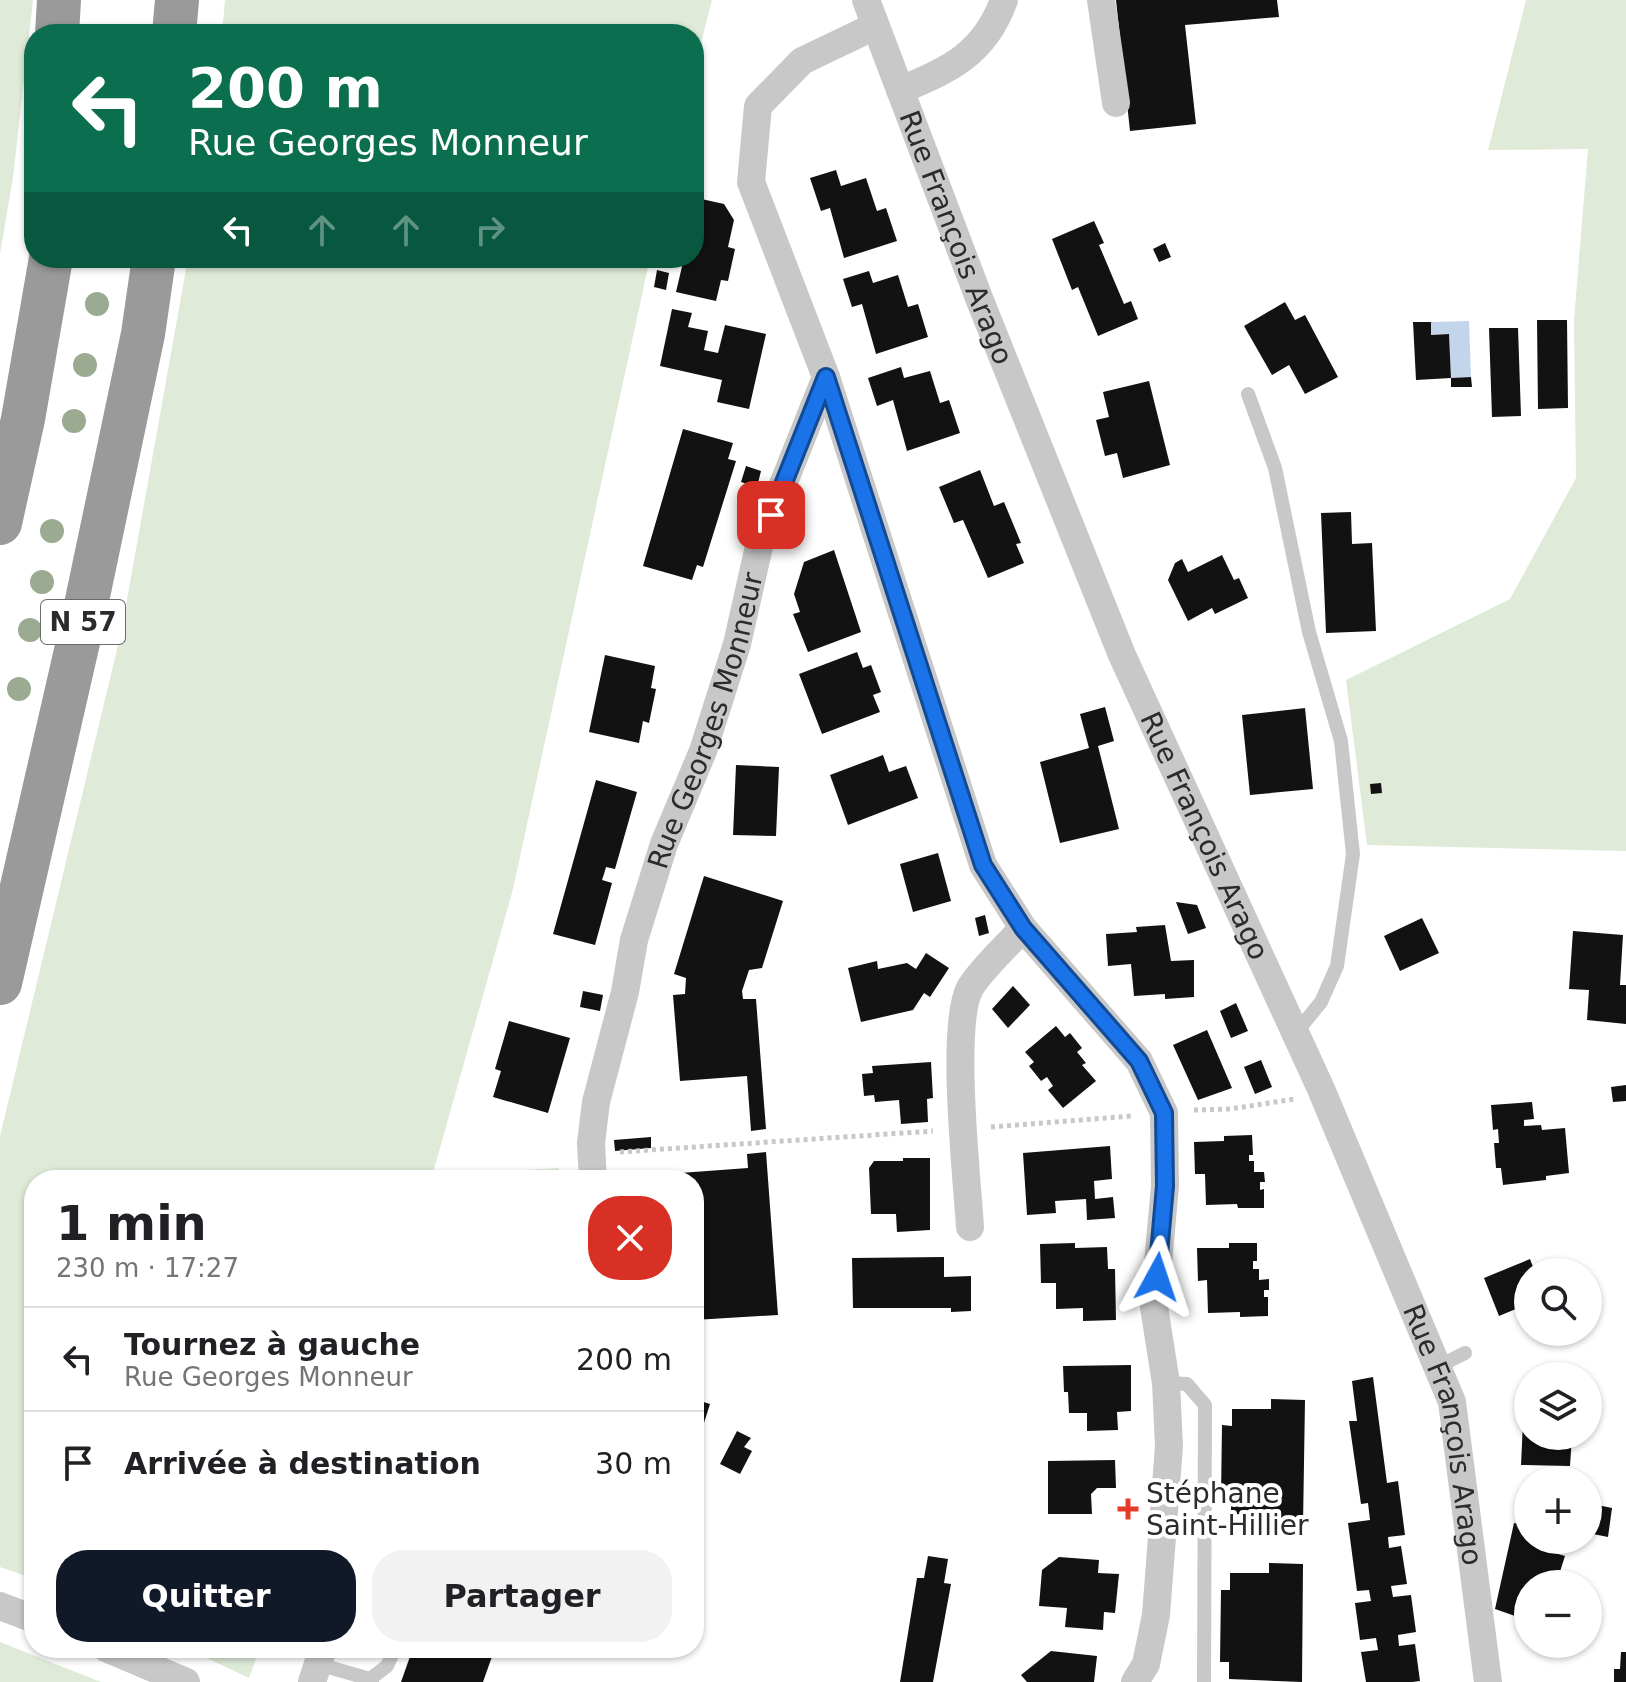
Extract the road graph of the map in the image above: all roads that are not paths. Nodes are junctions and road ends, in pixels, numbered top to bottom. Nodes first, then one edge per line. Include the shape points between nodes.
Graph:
1 (59, 0) edge
2 (85, 0) edge
3 (177, 0) edge
4 (1004, 0) edge
5 (1101, 0) edge
6 (870, 13) edge
7 (58, 24) edge
8 (84, 24) edge
9 (175, 24) edge
10 (900, 90) junction
11 (1116, 103) dead end
12 (49, 268) edge
13 (153, 268) edge
14 (826, 377) junction
15 (1248, 394) dead end
16 (0, 523) edge
17 (1023, 928) junction
18 (0, 983) edge
19 (1295, 1034) junction
20 (592, 1167) edge
21 (970, 1227) dead end
22 (1465, 1353) dead end
23 (1437, 1367) junction
24 (1166, 1383) junction
25 (0, 1606) edge
26 (24, 1615) edge
27 (130, 1658) edge
28 (391, 1658) edge
29 (317, 1665) edge
30 (371, 1680) edge
31 (186, 1682) edge
32 (1135, 1682) edge
33 (1204, 1682) edge
34 (1488, 1682) edge

1 - 7 highway
2 - 8 highway
3 - 9 highway
4 - 10 street via 974,51 939,74
5 - 11 street
6 - 10 street, Rue François Arago
6 - 14 street via 802,61 758,106 751,182
10 - 19 street, Rue François Arago via 1122,655
12 - 16 highway
13 - 18 highway, N 57 via 85,614
14 - 17 street via 983,865
14 - 20 street, Rue Georges Monneur via 760,542 737,644 634,940 596,1102
15 - 19 lane via 1275,468 1309,632 1341,741 1353,854 1337,966 1321,1002
17 - 21 street via 971,988 962,1010
17 - 24 street via 1139,1061 1164,1113 1165,1186 1154,1307
19 - 23 street, Rue François Arago
22 - 23 lane
23 - 34 street, Rue François Arago via 1452,1402
24 - 32 street via 1169,1446 1156,1615 1146,1664
24 - 33 lane via 1187,1384 1205,1405
25 - 26 street
27 - 31 street
28 - 30 lane
29 - 30 lane

